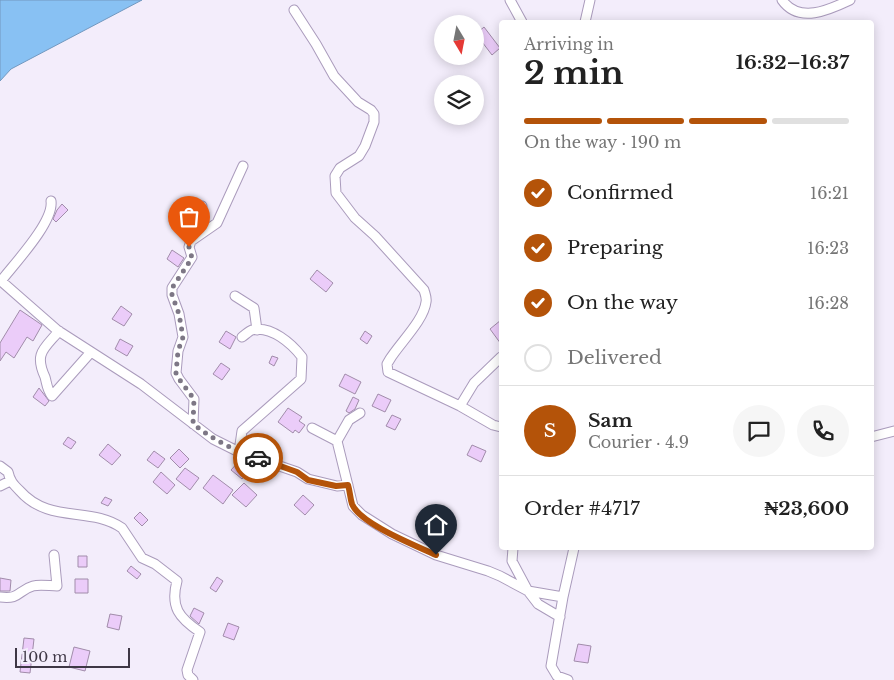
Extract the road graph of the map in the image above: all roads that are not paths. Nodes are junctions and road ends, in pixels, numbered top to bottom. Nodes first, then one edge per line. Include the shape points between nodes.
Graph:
1 (510, 0) edge
2 (590, 0) edge
3 (782, 0) edge
4 (850, 0) edge
5 (294, 10) dead end
6 (521, 20) edge
7 (586, 20) edge
8 (243, 166) dead end
9 (51, 201) dead end
10 (202, 206) dead end
11 (196, 237) junction
12 (235, 296) dead end
13 (257, 330) junction
14 (59, 331) junction
15 (242, 337) dead end
16 (91, 352) junction
17 (499, 359) edge
18 (460, 406) junction
19 (360, 413) dead end
20 (193, 424) junction
21 (499, 427) edge
22 (312, 428) dead end
23 (894, 431) edge
24 (874, 435) edge
25 (337, 441) junction
26 (239, 452) junction
27 (0, 466) edge
28 (10, 481) junction
29 (348, 485) junction
30 (0, 486) edge
31 (513, 550) edge
32 (574, 550) edge
33 (54, 555) dead end
34 (528, 591) junction
35 (0, 597) edge
36 (563, 597) junction
37 (560, 617) junction
38 (193, 680) edge
39 (568, 680) edge

1 - 6 street
2 - 7 street
3 - 4 street via 798,12 814,14
5 - 18 street via 334,76 374,114 374,122 359,156 340,168 335,176 336,193 426,295 417,321 387,364 388,372
8 - 11 street via 217,223
9 - 14 street via 47,221 1,281
10 - 11 street
11 - 20 street via 189,247 192,258 172,288 183,337 176,373 194,399
12 - 13 street via 254,308
13 - 15 street via 251,330
13 - 26 street via 277,335 296,349 302,357 301,379 242,431
14 - 16 street
14 - 16 street via 42,351 39,360 52,396
16 - 20 street via 141,384
17 - 18 street via 474,384
18 - 21 street
19 - 25 street via 349,420
20 - 26 street
22 - 25 street
23 - 24 street
25 - 29 street
26 - 29 street via 297,472 308,480
27 - 28 street via 8,472
28 - 30 street
28 - 38 street via 27,499 44,508 118,525 142,558 178,581 174,603 179,613 200,632 188,670
29 - 34 street via 353,506 375,525 436,555 488,571
31 - 34 street via 512,561
32 - 36 street
33 - 35 street via 57,586 33,586 11,598
34 - 36 street
34 - 37 street via 538,604
36 - 37 street
37 - 39 street via 551,666 557,676

